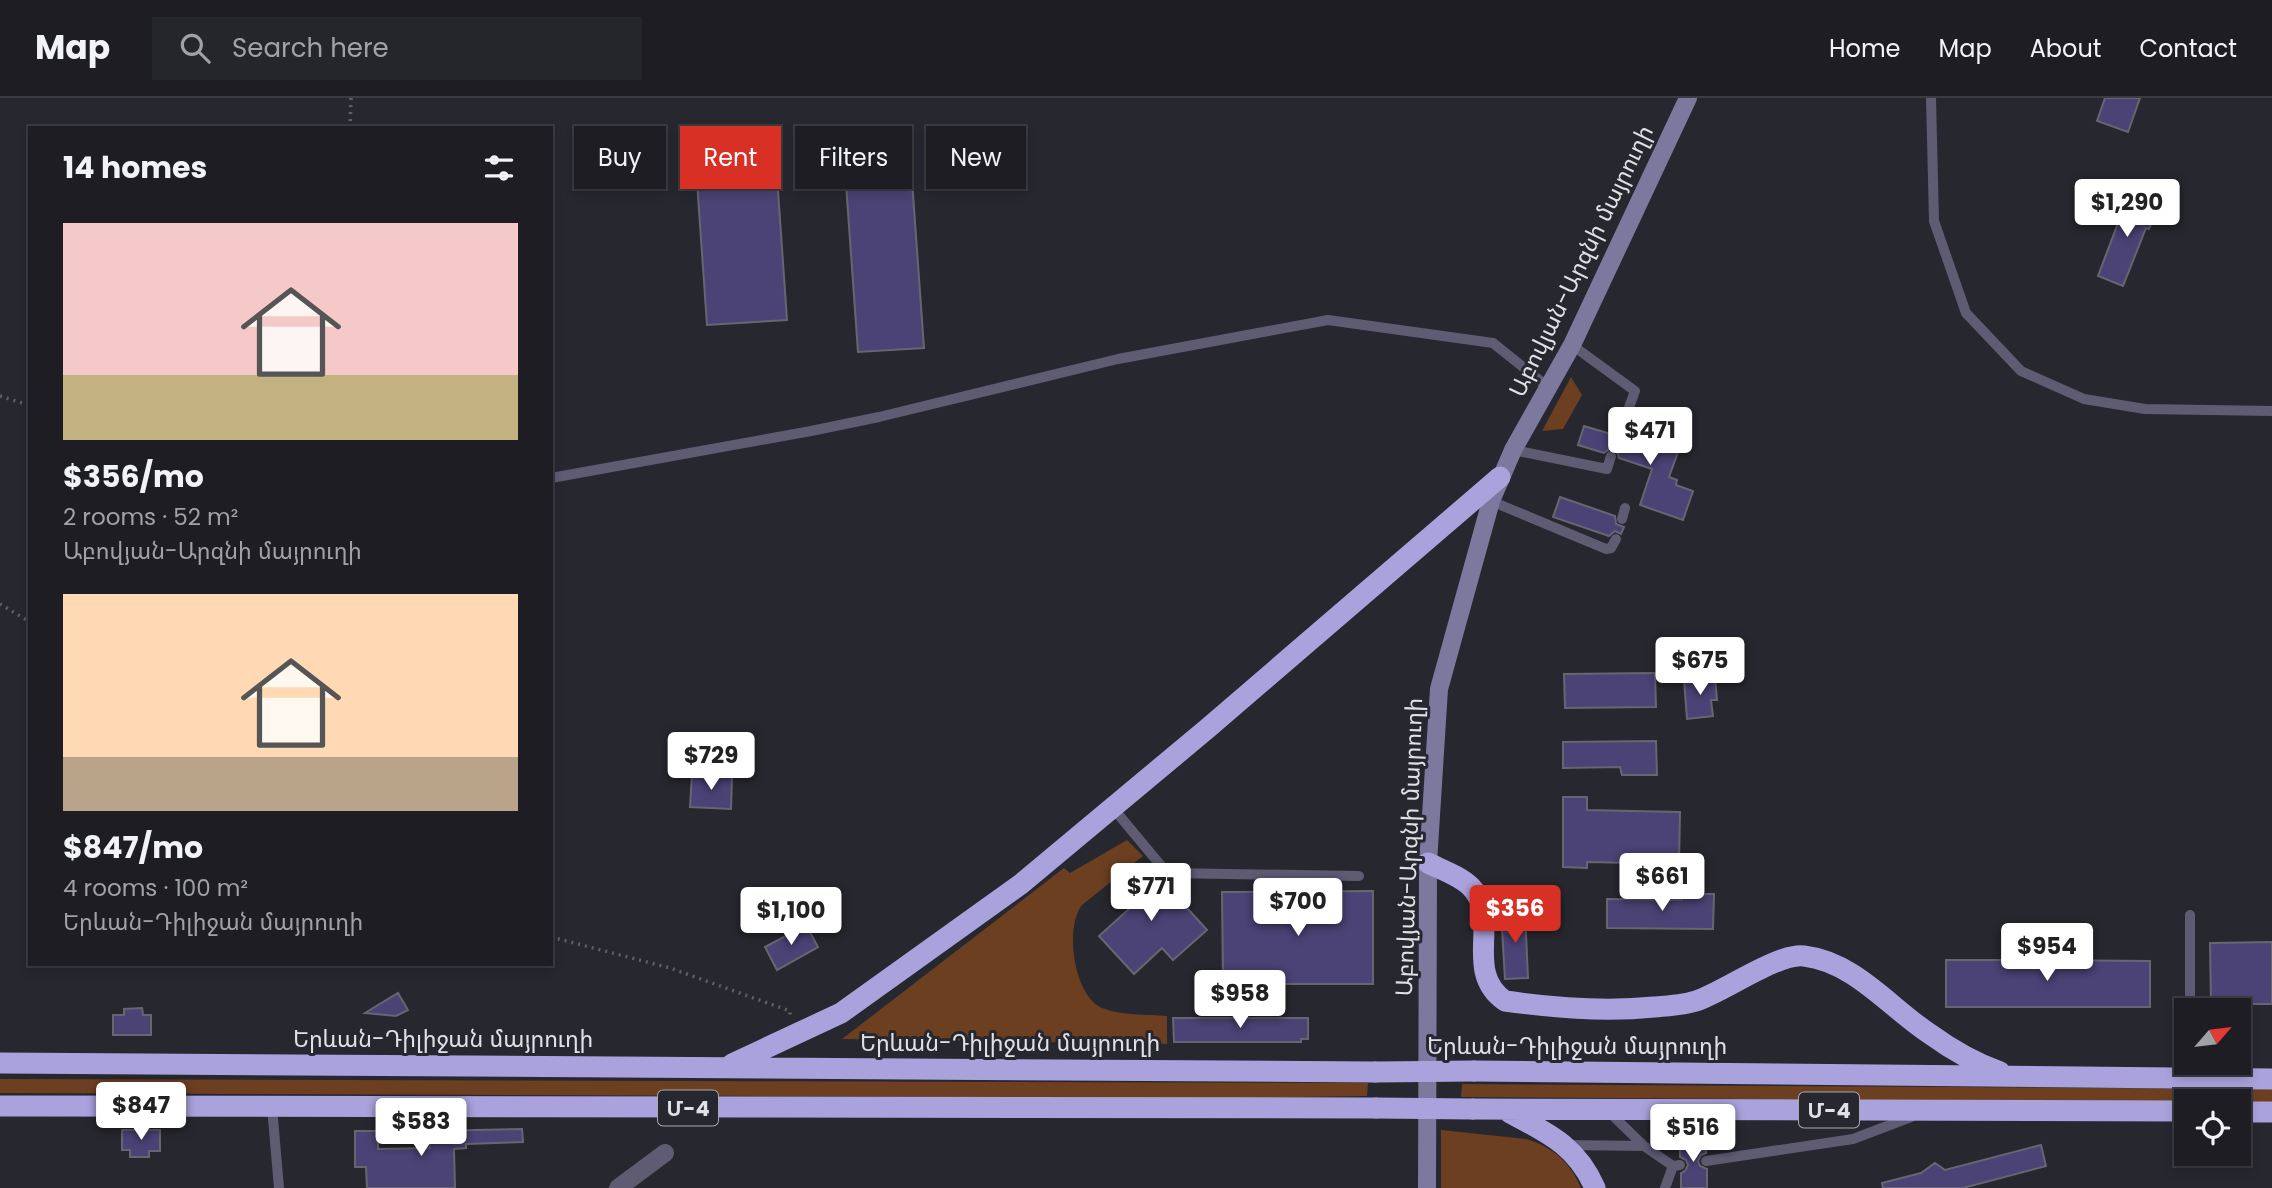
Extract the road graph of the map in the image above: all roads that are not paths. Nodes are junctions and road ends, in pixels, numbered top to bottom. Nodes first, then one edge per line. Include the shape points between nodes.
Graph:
1 (1688, 98) edge
2 (1931, 98) edge
3 (1572, 345) junction
4 (1548, 387) junction
5 (2272, 411) edge
6 (1618, 437) dead end
7 (1513, 450) junction
8 (1611, 456) dead end
9 (1500, 477) junction
10 (553, 478) edge
11 (1491, 500) junction
12 (1616, 538) dead end
13 (1113, 807) junction
14 (1428, 863) junction
15 (1359, 876) dead end
16 (2190, 915) dead end
17 (2190, 998) edge
18 (0, 1063) edge
19 (726, 1067) junction
20 (2174, 1071) edge
21 (2236, 1075) edge
22 (2015, 1077) junction
23 (2272, 1079) edge
24 (0, 1106) edge
25 (272, 1107) junction
26 (1930, 1109) junction
27 (1505, 1110) junction
28 (1608, 1111) junction
29 (2174, 1111) edge
30 (2251, 1112) edge
31 (2272, 1112) edge
32 (1566, 1144) junction
33 (1644, 1146) junction
34 (665, 1153) dead end
35 (1706, 1161) dead end
36 (279, 1188) edge
37 (618, 1188) edge
38 (1427, 1188) edge
39 (1595, 1188) edge
40 (1665, 1188) edge

1 - 3 main road, Աբովյան-Արզնի մայրուղի
2 - 5 lane via 1934,221 1966,313 2021,371 2084,399 2133,407
3 - 4 main road, Աբովյան-Արզնի մայրուղի
3 - 6 lane via 1635,391
4 - 7 main road, Աբովյան-Արզնի մայրուղի
4 - 10 lane via 1493,343 1328,320 1118,359 811,431
7 - 8 lane via 1607,469
7 - 9 main road, Աբովյան-Արզնի մայրուղի
9 - 11 main road, Աբովյան-Արզնի մայրուղի
9 - 13 highway
11 - 12 lane via 1606,549
11 - 14 main road, Աբովյան-Արզնի մայրուղի via 1439,689
13 - 15 lane via 1167,873
13 - 19 highway via 1021,884 841,1013
14 - 22 highway via 1471,886 1482,903 1487,983 1505,1001 1585,1009 1671,1005 1696,1001 1802,955 1831,963 1879,993 1938,1040 1978,1064
14 - 38 main road, Աբովյան-Արզնի մայրուղի
16 - 17 lane
18 - 19 highway, Երևան-Դիլիջան մայրուղի / Մ-4
19 - 22 highway, Երևան-Դիլիջան մայրուղի / Մ-4, bridge
20 - 22 highway, Երևան-Դիլիջան մայրուղի / Մ-4
21 - 23 highway, Երևան-Դիլիջան մայրուղի / Մ-4
24 - 25 highway, Մ-4
25 - 27 highway, Մ-4, bridge
25 - 36 lane
26 - 28 highway, Մ-4
26 - 29 highway, Մ-4
26 - 35 lane via 1853,1139
27 - 28 highway, Մ-4
27 - 32 highway
28 - 33 lane
30 - 31 highway
32 - 33 lane
32 - 39 highway
33 - 40 lane via 1676,1166
34 - 37 street

